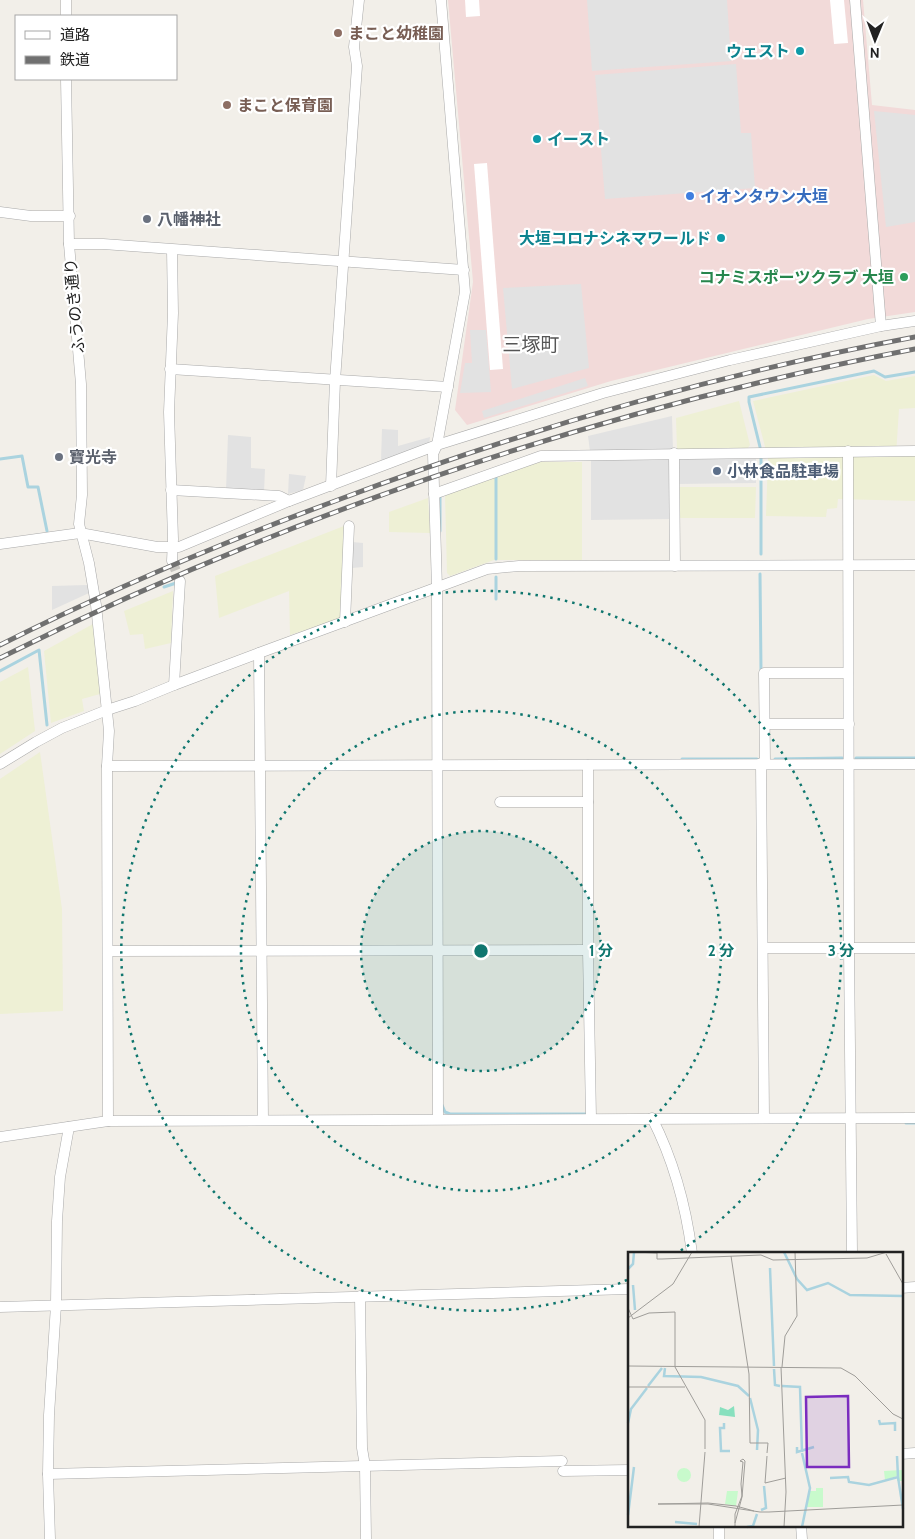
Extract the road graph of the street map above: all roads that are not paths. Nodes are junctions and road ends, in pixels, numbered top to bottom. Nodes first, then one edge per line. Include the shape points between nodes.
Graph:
1 (66, 0) edge
2 (358, 0) edge
3 (441, 0) edge
4 (855, 0) edge
5 (66, 15) edge
6 (66, 80) edge
7 (0, 212) edge
8 (70, 216) junction
9 (70, 244) junction
10 (172, 250) junction
11 (345, 261) junction
12 (464, 270) junction
13 (915, 321) edge
14 (881, 326) junction
15 (170, 369) junction
16 (336, 381) junction
17 (448, 387) junction
18 (437, 445) junction
19 (848, 451) junction
20 (915, 451) edge
21 (674, 453) junction
22 (330, 486) junction
23 (171, 490) junction
24 (434, 494) junction
25 (289, 502) junction
26 (349, 526) dead end
27 (80, 533) junction
28 (0, 544) edge
29 (172, 547) junction
30 (172, 561) tunnel mouth
31 (848, 565) junction
32 (915, 565) edge
33 (675, 566) junction
34 (180, 581) tunnel mouth
35 (436, 588) junction
36 (345, 622) junction
37 (259, 653) junction
38 (848, 673) junction
39 (174, 685) junction
40 (107, 710) junction
41 (765, 724) junction
42 (849, 724) junction
43 (763, 763) junction
44 (0, 764) edge
45 (849, 764) junction
46 (915, 764) edge
47 (436, 765) junction
48 (588, 765) junction
49 (108, 766) junction
50 (261, 767) junction
51 (500, 802) dead end
52 (588, 802) junction
53 (763, 948) junction
54 (849, 948) junction
55 (915, 948) edge
56 (437, 950) junction
57 (588, 950) junction
58 (108, 951) junction
59 (261, 951) junction
60 (591, 1118) junction
61 (652, 1118) junction
62 (764, 1118) junction
63 (850, 1118) junction
64 (915, 1118) edge
65 (438, 1119) junction
66 (263, 1120) junction
67 (108, 1121) junction
68 (70, 1127) junction
69 (0, 1137) edge
70 (692, 1252) edge
71 (852, 1252) edge
72 (902, 1288) edge
73 (915, 1288) edge
74 (628, 1289) edge
75 (360, 1296) junction
76 (56, 1305) junction
77 (0, 1307) edge
78 (902, 1454) edge
79 (915, 1454) edge
80 (365, 1466) junction
81 (628, 1470) edge
82 (48, 1474) junction
83 (719, 1526) edge
84 (801, 1526) edge
85 (50, 1539) edge
86 (366, 1539) edge
87 (719, 1539) edge
88 (802, 1539) edge

1 - 5 street
2 - 11 street
3 - 12 street
4 - 14 street
6 - 8 street, ふうのき通り
7 - 8 street
8 - 9 street, ふうのき通り
9 - 10 street
9 - 27 street, ふうのき通り via 81,384
10 - 11 street
10 - 15 street
11 - 12 street
11 - 16 street
12 - 17 street via 465,292
13 - 14 street
14 - 18 street via 603,393
15 - 16 street
15 - 23 street
16 - 17 street
16 - 22 street
17 - 18 street
18 - 22 street
18 - 24 street via 433,454
19 - 20 street
19 - 21 street
19 - 31 street
21 - 24 street via 541,456
21 - 33 street
22 - 25 street
23 - 25 street via 279,496
23 - 29 street
24 - 35 street
25 - 29 street via 189,544
26 - 36 street
27 - 28 street
27 - 29 street
27 - 40 street, ふうのき通り via 96,605
29 - 30 street
31 - 32 street
31 - 33 street
31 - 38 street
33 - 35 street via 500,568
34 - 39 street
35 - 36 street
35 - 47 street
36 - 37 street
37 - 39 street
37 - 50 street
38 - 41 street via 764,673
38 - 42 street
39 - 40 street
40 - 44 street via 62,728
40 - 49 street, ふうのき通り
41 - 42 street
41 - 43 street
42 - 45 street
43 - 45 street
43 - 48 street
43 - 53 street
45 - 46 street
45 - 54 street
47 - 48 street
47 - 50 street
47 - 56 street
48 - 52 street
49 - 50 street
49 - 58 street, ふうのき通り
50 - 59 street
51 - 52 street
52 - 57 street
53 - 54 street
53 - 62 street
54 - 55 street
54 - 63 street
56 - 57 street
56 - 59 street
56 - 65 street
57 - 60 street
58 - 59 street
58 - 67 street, ふうのき通り
59 - 66 street
60 - 61 street
60 - 65 street
61 - 62 street
61 - 70 street via 667,1150 682,1200
62 - 63 street
63 - 64 street
63 - 71 street
65 - 66 street
66 - 67 street
67 - 68 street
68 - 69 street
68 - 76 street via 60,1177 56,1221
72 - 73 street
74 - 75 street
75 - 76 street
75 - 80 street
76 - 77 street
76 - 82 street
78 - 79 street
80 - 81 street via 562,1466
80 - 82 street
80 - 86 street
82 - 85 street
83 - 87 street
84 - 88 street

